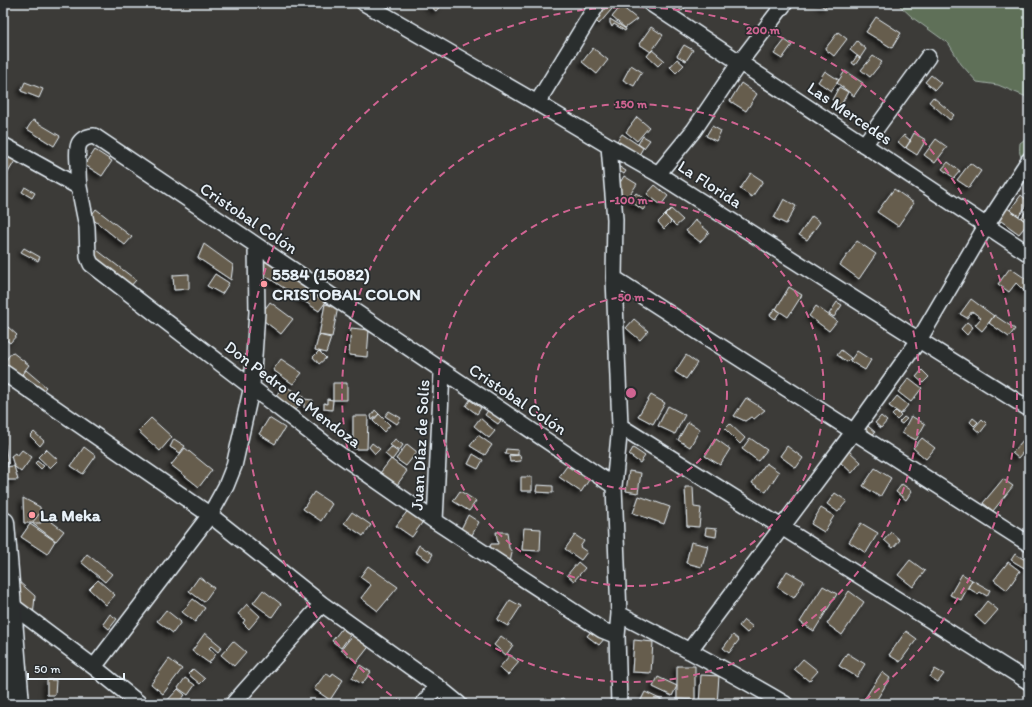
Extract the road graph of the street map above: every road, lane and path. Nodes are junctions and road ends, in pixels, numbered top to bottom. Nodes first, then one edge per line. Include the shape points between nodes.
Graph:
1 (364, 3) edge
2 (598, 3) edge
3 (650, 3) edge
4 (785, 3) edge
5 (928, 57) dead end
6 (740, 62) junction
7 (537, 103) junction
8 (3, 145) edge
9 (864, 145) junction
10 (609, 146) junction
11 (1029, 160) edge
12 (658, 174) junction
13 (79, 187) junction
14 (986, 226) junction
15 (256, 246) junction
16 (1029, 254) edge
17 (614, 278) junction
18 (919, 340) junction
19 (3, 372) edge
20 (442, 372) junction
21 (252, 386) junction
22 (1029, 409) edge
23 (620, 426) junction
24 (854, 431) junction
25 (614, 486) junction
26 (210, 515) junction
27 (435, 521) junction
28 (3, 523) edge
29 (782, 527) junction
30 (1029, 544) edge
31 (10, 604) junction
32 (322, 604) junction
33 (619, 614) junction
34 (616, 636) junction
35 (689, 651) junction
36 (94, 667) junction
37 (1029, 682) edge
38 (437, 686) junction
39 (18, 704) edge
40 (140, 704) edge
41 (233, 704) edge
42 (423, 704) edge
43 (459, 704) edge
44 (619, 704) edge
45 (785, 704) edge

1 - 7 street, La Florida
2 - 7 street
3 - 6 street, Las Mercedes
4 - 6 street
5 - 9 street
6 - 9 street, Las Mercedes
6 - 12 street via 694,130
7 - 10 street, La Florida
8 - 13 street
9 - 14 street, Las Mercedes
10 - 12 street, La Florida
10 - 17 street via 615,219
11 - 14 street
12 - 18 street, La Florida
13 - 15 street, Cristobal Colón via 76,149 85,137 94,136
13 - 21 street, Don Pedro de Mendoza via 91,264
14 - 16 street, Las Mercedes
14 - 18 street
15 - 20 street, Cristobal Colón
15 - 21 street via 257,312
17 - 23 street
17 - 24 street
18 - 22 street, La Florida
18 - 24 street
19 - 26 street
20 - 25 street, Cristobal Colón
20 - 27 street, Juan Díaz de Solís
21 - 26 street via 234,466
21 - 27 street, Don Pedro de Mendoza via 336,452
23 - 25 street
23 - 29 street
24 - 29 street
24 - 30 street
25 - 33 street
26 - 32 street
26 - 36 street
27 - 34 street, Don Pedro de Mendoza via 602,630
28 - 31 highway
29 - 35 street
29 - 37 street
31 - 36 street
31 - 39 highway
32 - 38 street
32 - 41 street
33 - 34 street
33 - 35 street
34 - 44 street
35 - 45 street
36 - 40 street
38 - 42 street
38 - 43 street

